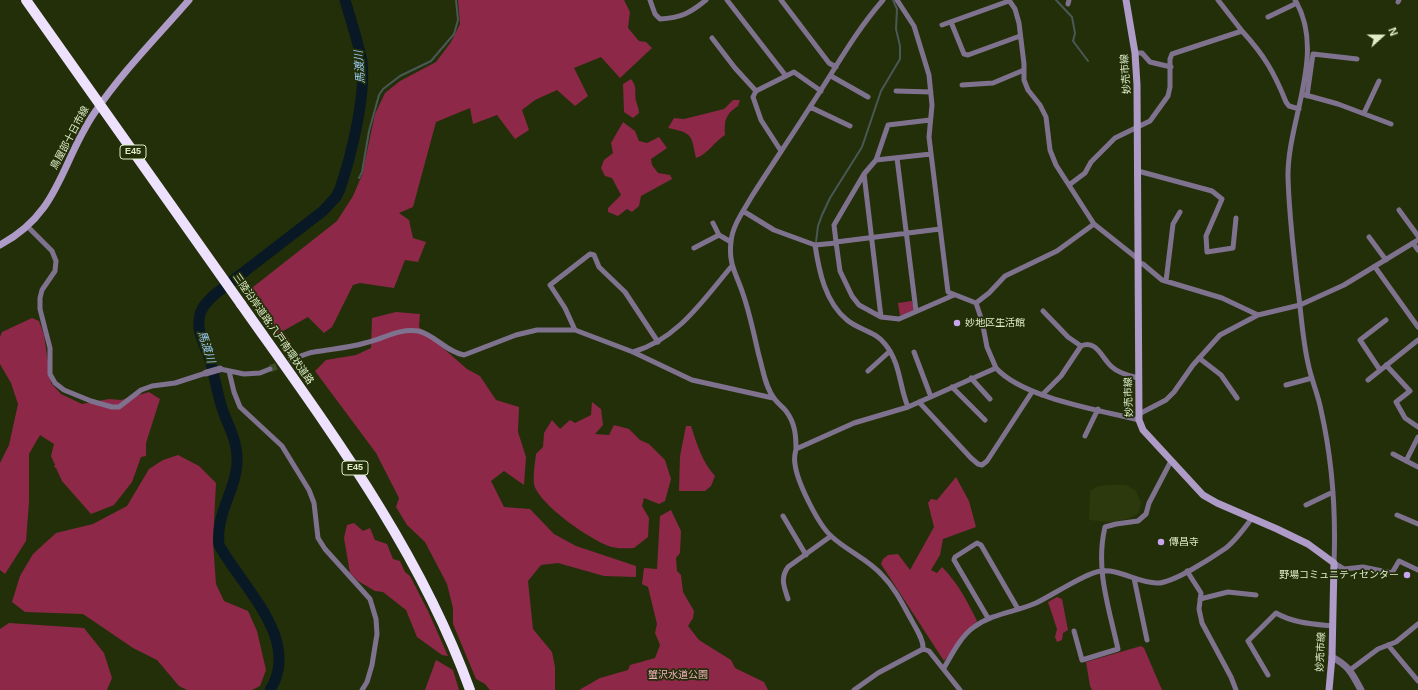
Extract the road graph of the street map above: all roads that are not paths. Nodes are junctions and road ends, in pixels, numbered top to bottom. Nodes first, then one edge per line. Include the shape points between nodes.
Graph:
1 (26, 0) edge
2 (188, 0) edge
3 (650, 0) edge
4 (706, 0) edge
5 (727, 0) edge
6 (781, 0) edge
7 (883, 0) edge
8 (897, 0) edge
9 (1009, 0) edge
10 (1126, 0) edge
11 (1218, 0) edge
12 (1296, 2) edge
13 (1268, 17) dead end
14 (951, 22) junction
15 (942, 25) dead end
16 (1242, 31) junction
17 (1020, 36) junction
18 (712, 38) dead end
19 (1135, 53) junction
20 (1357, 59) dead end
21 (836, 67) junction
22 (1171, 67) junction
23 (1024, 70) junction
24 (786, 76) junction
25 (831, 76) junction
26 (1379, 81) dead end
27 (962, 85) dead end
28 (756, 91) junction
29 (821, 91) junction
30 (896, 91) dead end
31 (931, 92) junction
32 (1305, 95) junction
33 (868, 97) dead end
34 (810, 107) junction
35 (1299, 109) junction
36 (1364, 113) junction
37 (930, 120) junction
38 (1391, 124) dead end
39 (850, 126) dead end
40 (1138, 127) junction
41 (781, 151) junction
42 (931, 154) junction
43 (897, 158) junction
44 (876, 160) junction
45 (1138, 171) junction
46 (864, 174) junction
47 (1070, 185) junction
48 (1399, 210) dead end
49 (743, 212) junction
50 (1180, 212) dead end
51 (1236, 218) dead end
52 (713, 223) dead end
53 (1094, 224) junction
54 (28, 227) junction
55 (940, 229) junction
56 (907, 233) junction
57 (719, 235) junction
58 (1418, 236) edge
59 (872, 237) junction
60 (1370, 237) dead end
61 (731, 242) junction
62 (1415, 242) edge
63 (836, 243) junction
64 (0, 245) edge
65 (815, 245) junction
66 (694, 248) dead end
67 (1418, 250) edge
68 (1386, 260) junction
69 (1138, 261) junction
70 (731, 266) junction
71 (1374, 267) junction
72 (1166, 281) junction
73 (954, 295) junction
74 (976, 303) junction
75 (1300, 305) junction
76 (916, 311) junction
77 (1043, 311) dead end
78 (1258, 315) junction
79 (881, 317) junction
80 (1386, 320) dead end
81 (1418, 327) edge
82 (575, 330) junction
83 (1418, 340) edge
84 (658, 342) junction
85 (1081, 346) junction
86 (890, 351) junction
87 (633, 352) junction
88 (914, 352) dead end
89 (1199, 358) junction
90 (291, 360) tunnel mouth
91 (1386, 365) junction
92 (996, 368) junction
93 (220, 369) joint
94 (270, 369) tunnel mouth
95 (1380, 370) junction
96 (229, 371) junction
97 (868, 371) dead end
98 (206, 373) joint
99 (971, 378) junction
100 (1138, 378) junction
101 (1312, 378) junction
102 (1368, 380) dead end
103 (1286, 385) dead end
104 (952, 387) junction
105 (1032, 392) junction
106 (1042, 395) junction
107 (931, 396) junction
108 (773, 398) junction
109 (1237, 398) dead end
110 (990, 399) dead end
111 (918, 402) junction
112 (908, 407) junction
113 (1098, 409) junction
114 (1139, 417) junction
115 (985, 420) dead end
116 (1418, 427) edge
117 (1085, 436) dead end
118 (1418, 436) edge
119 (796, 448) junction
120 (1394, 454) dead end
121 (1171, 461) junction
122 (1406, 461) junction
123 (1418, 467) edge
124 (1332, 492) junction
125 (1306, 505) dead end
126 (1397, 515) dead end
127 (783, 516) dead end
128 (1252, 518) junction
129 (1418, 524) edge
130 (831, 536) junction
131 (806, 554) junction
132 (1334, 563) junction
133 (1417, 568) edge
134 (1102, 571) junction
135 (1188, 571) junction
136 (1134, 578) junction
137 (1256, 595) dead end
138 (788, 599) dead end
139 (1200, 599) junction
140 (1018, 609) junction
141 (988, 618) junction
142 (1418, 624) edge
143 (1333, 626) junction
144 (1074, 631) dead end
145 (1147, 640) dead end
146 (1388, 645) junction
147 (923, 649) junction
148 (1332, 657) junction
149 (944, 668) junction
150 (1350, 670) junction
151 (1268, 675) dead end
152 (1418, 682) edge
153 (469, 687) edge
154 (362, 690) edge
155 (854, 690) edge
156 (960, 690) edge
157 (1236, 690) edge
158 (1328, 690) edge
159 (1361, 690) edge

1 - 153 highway, 三陸沿岸道路;八戸南環状道路 / E45, bridge via 333,434 378,503 410,557 452,643
2 - 54 main road, 鳥屋部十日市線 via 123,75 95,112 50,199
3 - 4 street via 660,19 676,18 692,12
5 - 24 street
6 - 21 street via 829,63
7 - 21 street via 868,16
8 - 31 street via 914,26 928,70
9 - 14 street
9 - 17 street via 1015,9
10 - 19 main road, 妙売市線
11 - 16 street
12 - 13 street
12 - 32 street via 1302,10 1305,24
14 - 15 street
14 - 17 street via 964,54 968,55
16 - 22 street via 1172,54
16 - 35 street via 1256,46 1274,74 1286,102 1289,106
17 - 23 street
18 - 28 street
19 - 22 street via 1142,53 1150,62
19 - 40 main road, 妙売市線
20 - 32 street via 1313,54
21 - 25 street
22 - 40 street via 1170,87 1163,104 1147,124
23 - 27 street via 993,83
23 - 47 street via 1028,90 1046,117 1050,150 1056,165
24 - 28 street
24 - 29 street via 794,72
25 - 29 street
25 - 33 street
26 - 36 street
28 - 41 street via 753,97 761,120
29 - 34 street
30 - 31 street
31 - 37 street
32 - 35 street
32 - 36 street
34 - 39 street
34 - 41 street
35 - 75 street via 1288,174 1289,224
36 - 38 street
37 - 42 street
37 - 44 street via 888,125
40 - 45 main road, 妙売市線
40 - 47 street via 1115,138 1091,162 1085,173
41 - 49 street
42 - 43 street
42 - 55 street
43 - 44 street
43 - 56 street
44 - 46 street
45 - 51 street via 1212,191 1222,199 1206,236 1207,252 1233,248
45 - 69 main road, 妙売市線
46 - 59 street
46 - 63 street via 834,225
47 - 53 street
48 - 58 street
49 - 61 street
49 - 65 street via 774,230
50 - 72 street via 1173,224
52 - 57 street
53 - 69 street
53 - 74 street via 1057,250 1005,276
54 - 64 main road, 鳥屋部十日市線
54 - 98 street via 52,251 56,261 55,271 42,290 40,310 50,348 50,374 60,386 91,402 112,408 118,407 146,388 175,383
55 - 56 street
55 - 73 street via 948,292
56 - 59 street
56 - 76 street
57 - 61 street
57 - 66 street
59 - 63 street
59 - 79 street
60 - 68 street
61 - 70 street
62 - 67 street
62 - 68 street
63 - 65 street
63 - 79 street via 840,271 852,296 859,305
65 - 86 street via 820,277 834,306 846,320 875,334
68 - 71 street
69 - 72 street
69 - 100 main road, 妙売市線
70 - 84 street via 687,321
70 - 108 street via 743,293 766,382
71 - 75 street via 1344,285
71 - 81 street
72 - 78 street via 1222,298
73 - 74 street
73 - 76 street
74 - 92 street via 987,348
75 - 78 street
75 - 101 street
76 - 79 street via 899,319
77 - 85 street via 1068,338
78 - 89 street via 1220,335
80 - 95 street via 1360,340
82 - 84 street via 550,285 590,254 594,255 599,267 625,292
82 - 87 street
82 - 90 street via 537,330 516,335 464,355 456,354 420,332 409,331 393,333 366,343 313,352
83 - 91 street
84 - 87 street
85 - 100 street via 1093,345 1113,368
85 - 106 street via 1061,376
86 - 97 street
86 - 112 street via 902,380
87 - 108 street via 692,380
88 - 107 street
89 - 109 street via 1221,375
89 - 114 street via 1166,400
91 - 95 street
91 - 116 street via 1410,391 1396,402 1405,418
92 - 99 street
92 - 105 street via 1002,375
93 - 96 street
93 - 98 street
94 - 96 street via 260,373 244,374
95 - 102 street
96 - 154 street via 240,407 282,446 309,490 314,503 318,538 370,599 377,634 372,664
99 - 104 street
99 - 110 street
100 - 114 main road, 妙売市線
101 - 103 street
101 - 124 street via 1325,428
104 - 107 street
104 - 115 street
105 - 106 street
105 - 111 street via 982,465 971,458
106 - 113 street
107 - 111 street
108 - 119 street via 786,411 793,423
111 - 112 street
112 - 119 street via 854,423
113 - 114 street
113 - 117 street
114 - 121 main road, 妙売市線 via 1143,430
118 - 122 street
119 - 130 street via 794,462 797,472 820,523
120 - 122 street
121 - 128 main road, 妙売市線 via 1203,494
121 - 134 street via 1146,514 1138,521 1105,527 1100,546
122 - 123 street
124 - 125 street
124 - 132 street
126 - 129 street
127 - 131 street
128 - 132 main road, 妙売市線 via 1308,544
128 - 135 street via 1226,547
130 - 131 street
130 - 147 street via 872,564 884,576 914,626
131 - 138 street via 788,567 783,574
132 - 133 street via 1344,569 1363,567 1392,573 1399,561
132 - 143 main road, 妙売市線
134 - 136 street
134 - 140 street via 1090,574 1035,603
134 - 144 street via 1118,649 1082,660
135 - 136 street via 1173,580 1157,583
135 - 139 street via 1199,589
136 - 145 street
137 - 139 street via 1228,592
139 - 157 street via 1202,623
140 - 141 street
140 - 141 street via 980,545 977,544 954,560
141 - 149 street via 973,627
142 - 146 street via 1396,642
143 - 148 main road, 妙売市線
143 - 151 street via 1304,623 1276,613 1248,641
146 - 150 street via 1378,649
146 - 152 street
147 - 149 street via 929,651
147 - 155 street via 878,673
148 - 150 street via 1344,663
148 - 158 main road, 妙売市線
149 - 156 street
150 - 159 street

